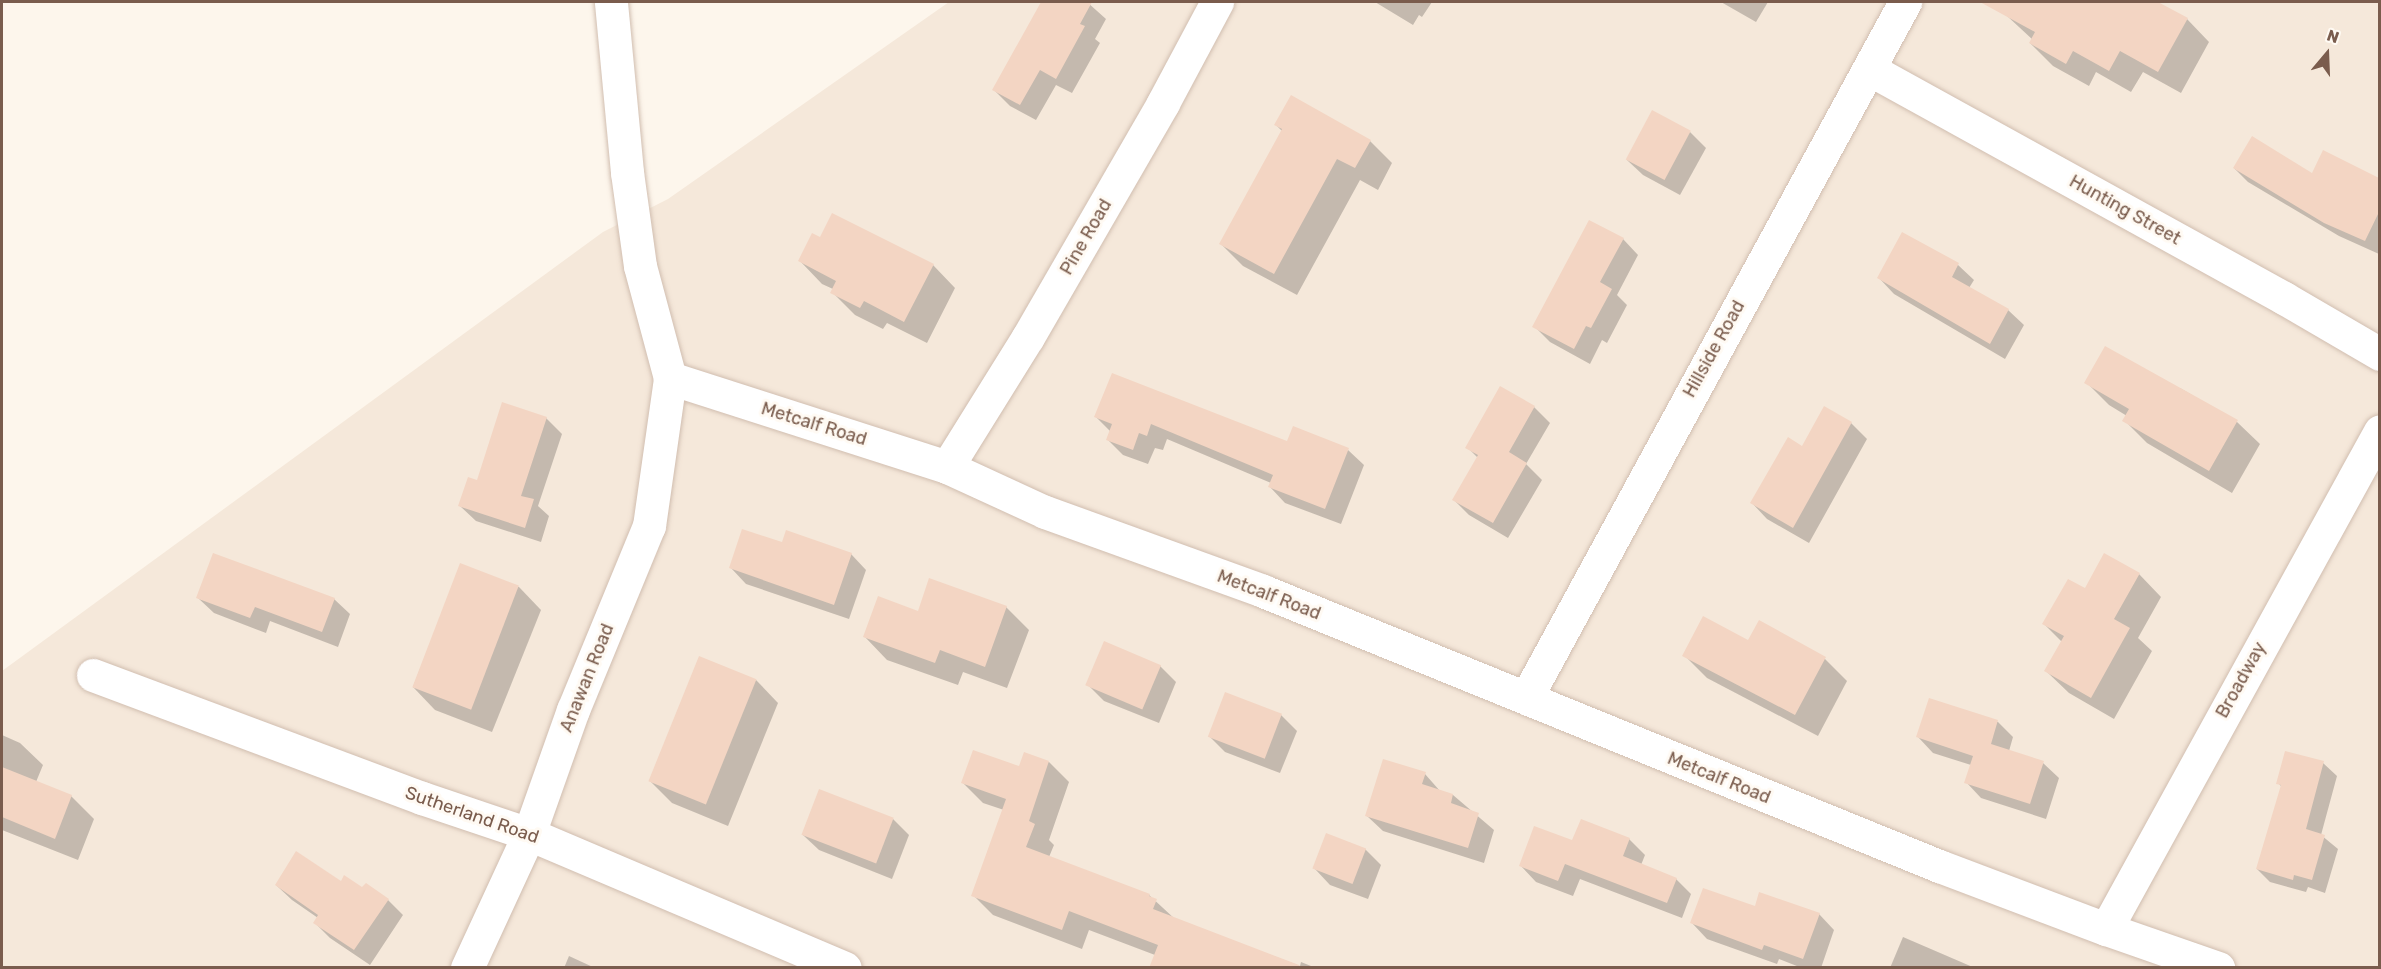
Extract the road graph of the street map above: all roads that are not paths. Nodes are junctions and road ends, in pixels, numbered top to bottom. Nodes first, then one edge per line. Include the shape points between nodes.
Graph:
1 (611, 2) edge
2 (1217, 2) edge
3 (1905, 2) edge
4 (1869, 69) junction
5 (2379, 354) edge
6 (670, 378) junction
7 (2379, 431) edge
8 (947, 467) junction
9 (93, 675) dead end
10 (1526, 698) junction
11 (529, 834) junction
12 (2106, 929) junction
13 (467, 968) edge
14 (845, 968) edge
15 (2218, 968) edge

1 - 6 street via 640,267
2 - 8 street, Pine Road via 1028,337
3 - 4 street, Hillside Road
4 - 5 street, Hunting Street
4 - 10 street, Hillside Road
6 - 8 street, Metcalf Road
6 - 11 street, Anawan Road via 649,526 573,710
7 - 12 street, Broadway
8 - 10 street, Metcalf Road via 1045,512 1263,591
9 - 11 street, Sutherland Road
10 - 12 street, Metcalf Road via 1939,866
11 - 13 street, Anawan Road
11 - 14 street, Sutherland Road
12 - 15 street, Metcalf Road

